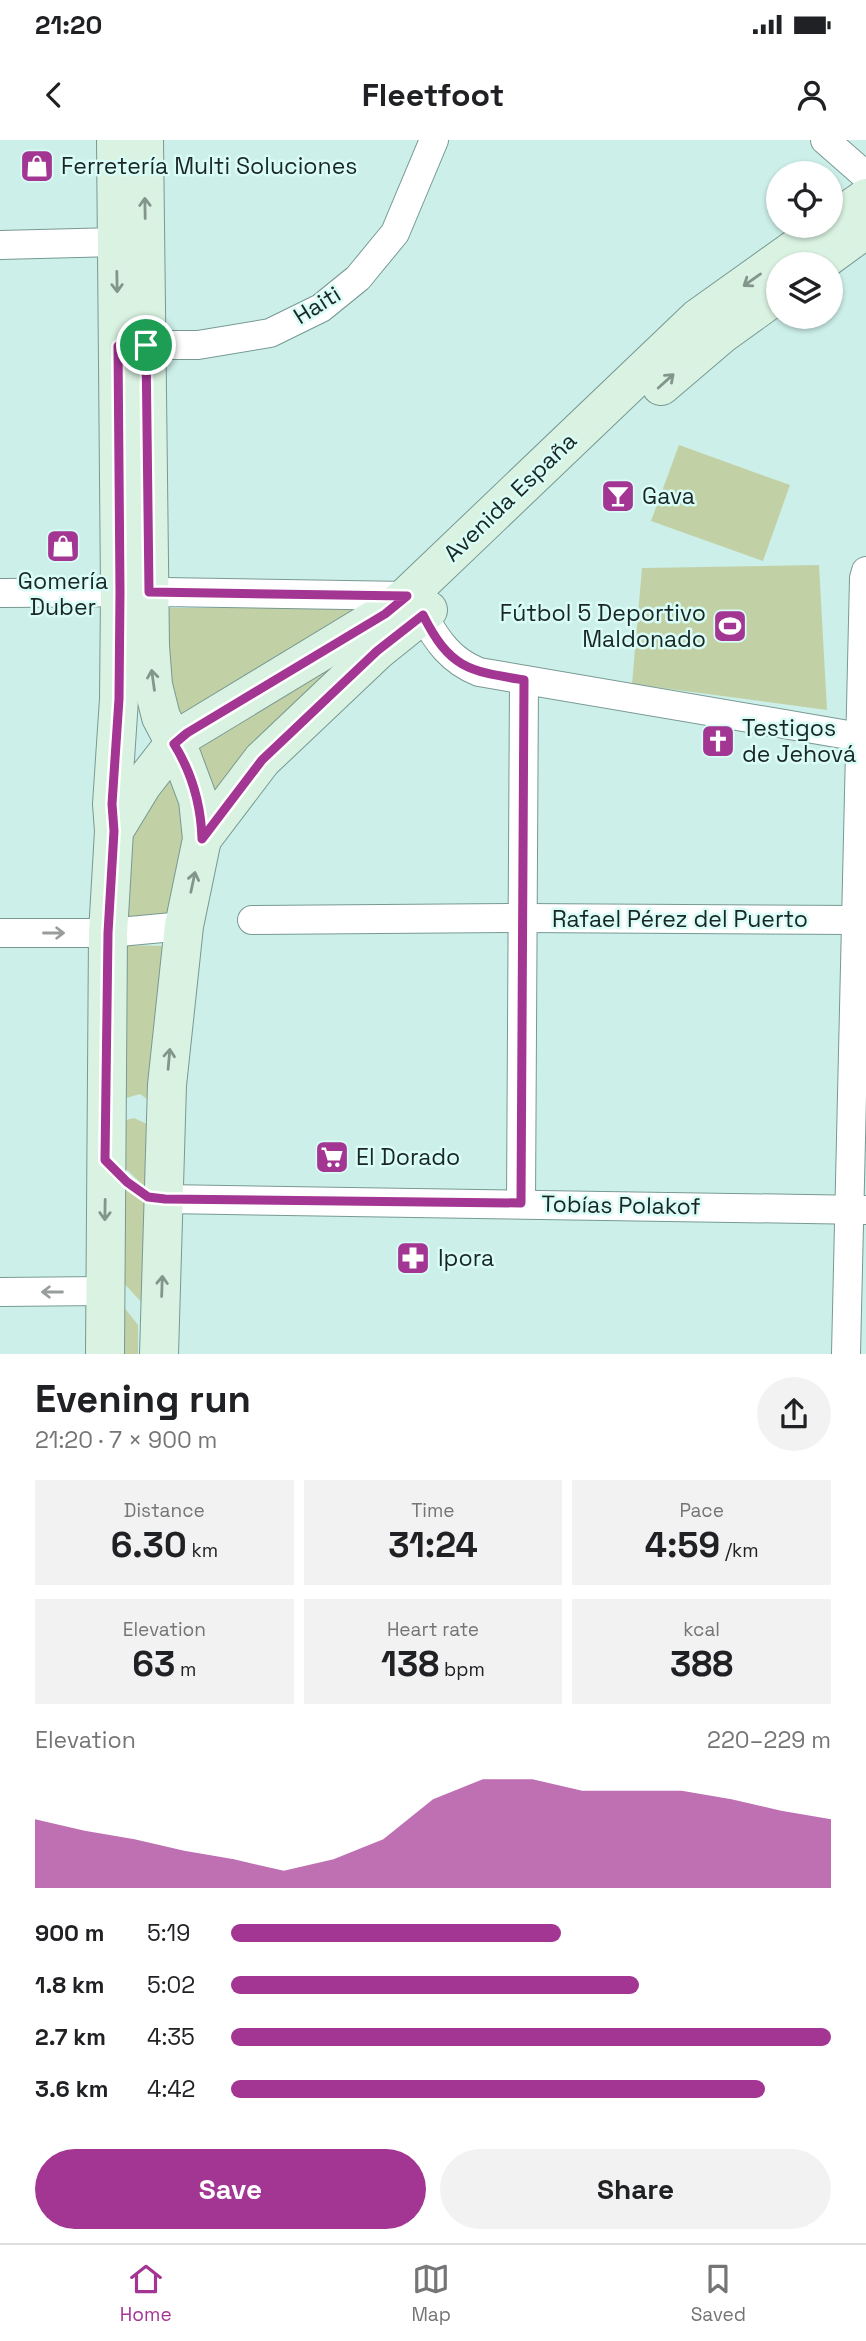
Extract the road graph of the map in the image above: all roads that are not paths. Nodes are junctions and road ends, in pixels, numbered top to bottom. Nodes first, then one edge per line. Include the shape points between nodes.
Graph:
1 (116, 140) edge
2 (144, 140) edge
3 (433, 140) edge
4 (825, 140) edge
5 (866, 176) edge
6 (866, 198) edge
7 (843, 214) edge
8 (866, 229) edge
9 (809, 238) edge
10 (117, 242) junction
11 (0, 246) edge
12 (834, 252) edge
13 (766, 302) edge
14 (132, 346) junction
15 (865, 575) edge
16 (135, 592) junction
17 (0, 593) edge
18 (415, 606) junction
19 (524, 680) junction
20 (860, 737) junction
21 (174, 744) junction
22 (114, 831) junction
23 (202, 839) junction
24 (523, 918) junction
25 (252, 920) dead end
26 (856, 920) junction
27 (184, 926) junction
28 (0, 933) edge
29 (108, 933) junction
30 (164, 1125) junction
31 (106, 1143) junction
32 (165, 1199) junction
33 (521, 1203) junction
34 (858, 1210) edge
35 (0, 1292) edge
36 (104, 1292) junction
37 (159, 1351) edge
38 (105, 1354) edge
39 (846, 1354) edge

1 - 10 main road
14 -> 2 main road
3 - 14 street, Haiti via 395,233 358,278 321,308 270,333 198,345
4 - 5 street
6 - 7 main road, Avenida España
8 - 12 main road
9 -> 18 main road, Avenida España via 698,318
10 - 11 street
10 -> 14 main road
18 -> 13 main road, Avenida España via 668,379
14 - 16 main road
15 - 20 street
16 - 17 street
16 - 18 street
21 -> 16 main road via 161,717 150,646
16 - 22 main road via 119,699
18 - 19 street via 432,633 463,666
18 - 21 main road, Avenida España via 385,614
18 - 23 main road, Avenida España via 377,651 262,760
19 - 20 street
19 - 24 street
20 - 26 street
21 - 22 main road, Avenida España
21 - 23 main road via 198,800
22 - 29 main road
27 -> 23 main road
24 - 25 street, Rafael Pérez del Puerto
24 - 26 street, Rafael Pérez del Puerto
24 - 33 street
26 - 34 street
27 - 29 street
30 -> 27 main road
28 -> 29 street
29 - 31 main road
30 - 31 main road via 155,1115 133,1105 125,1109
30 - 32 main road
31 - 32 main road via 127,1182 148,1197
31 -> 36 main road
32 - 33 street, Tobías Polakof
37 -> 32 main road
33 - 34 street, Tobías Polakof
34 - 39 street
36 -> 35 street
36 - 37 main road via 121,1295 138,1311
36 - 38 main road

